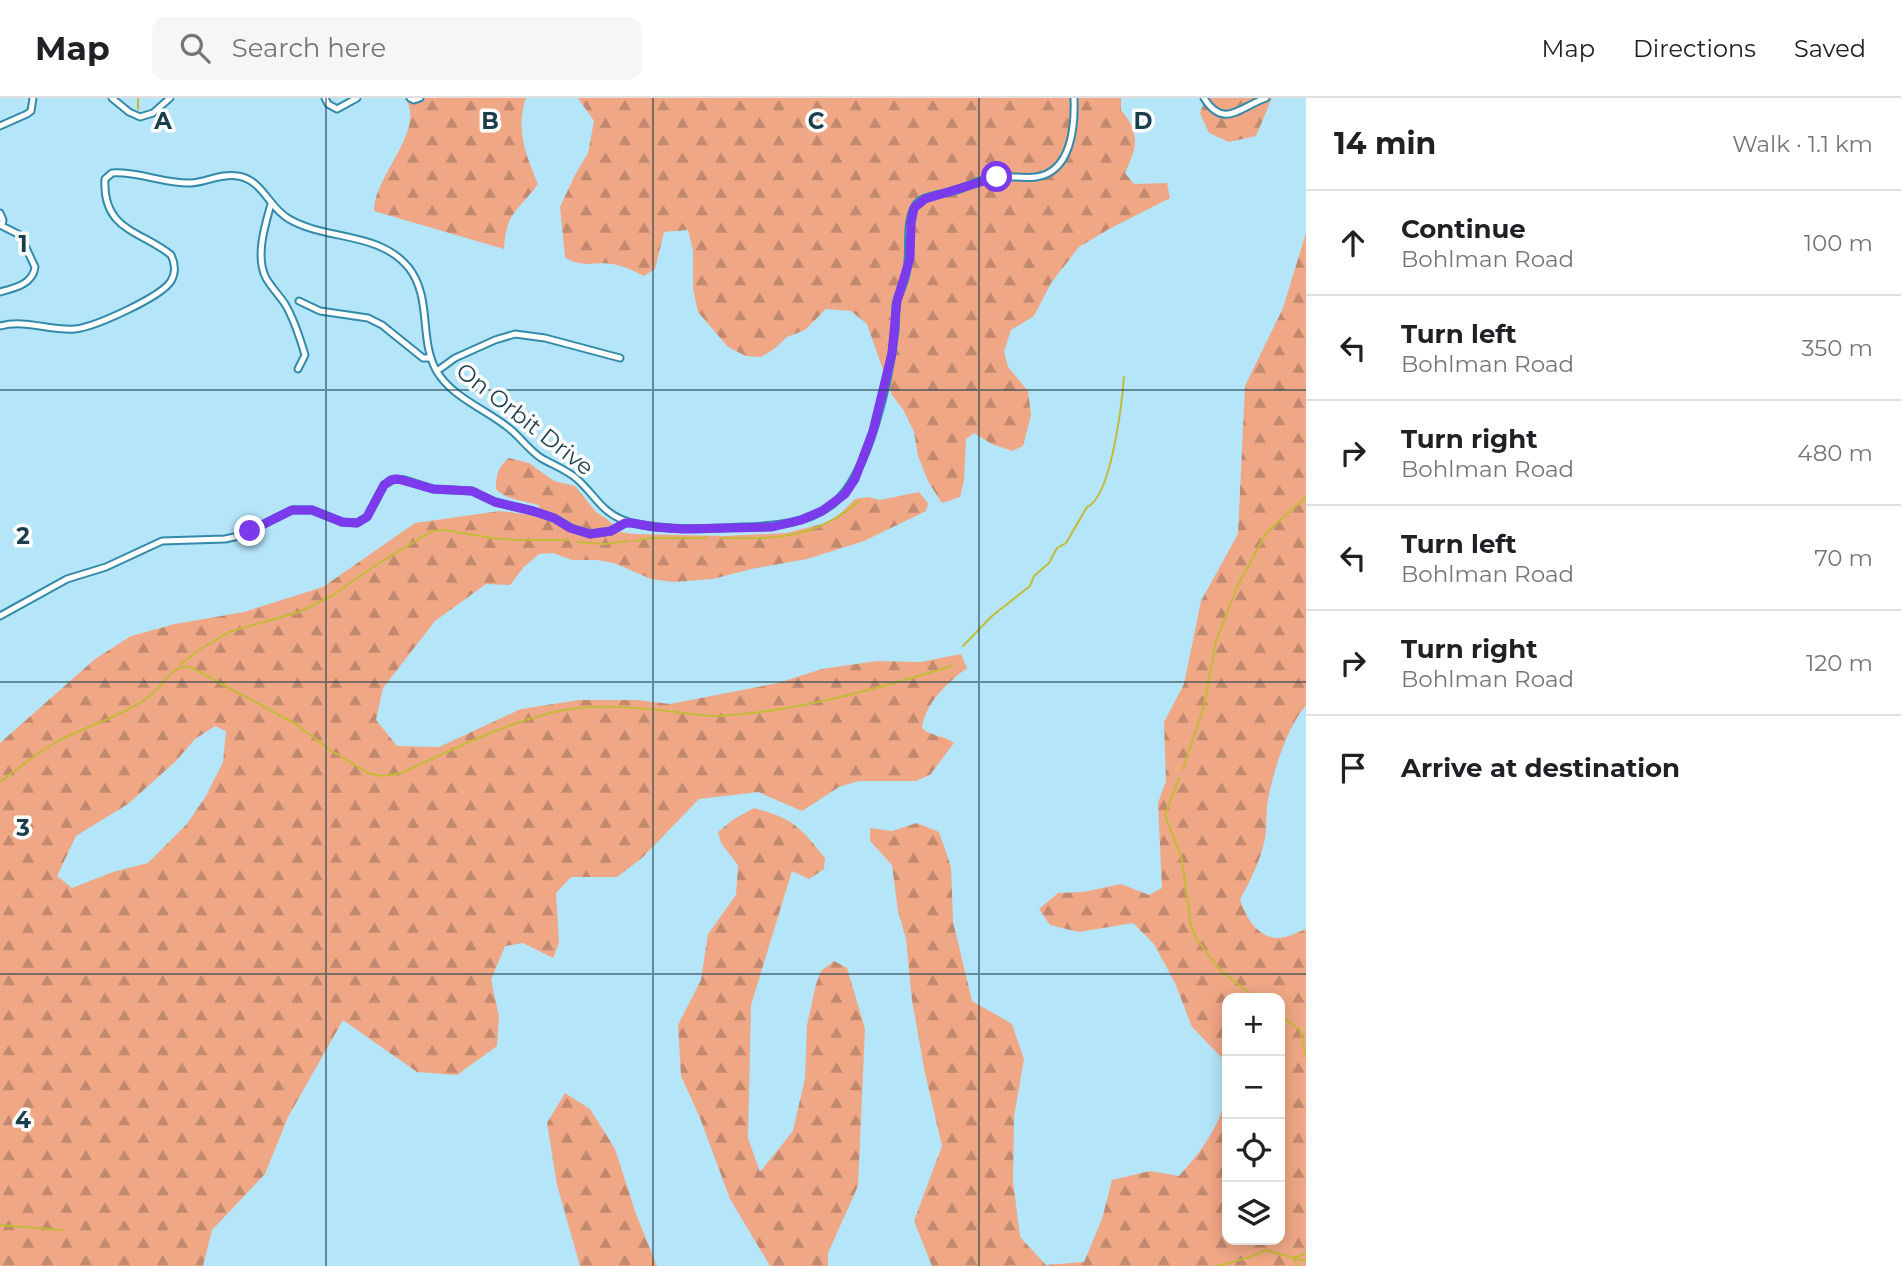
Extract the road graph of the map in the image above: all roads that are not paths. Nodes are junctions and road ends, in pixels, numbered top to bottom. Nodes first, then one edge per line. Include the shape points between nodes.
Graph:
1 (33, 98) edge
2 (112, 98) edge
3 (170, 98) edge
4 (326, 98) edge
5 (357, 98) edge
6 (410, 98) edge
7 (420, 98) edge
8 (1074, 98) edge
9 (1204, 98) edge
10 (1266, 98) edge
11 (0, 126) edge
12 (271, 204) junction
13 (0, 213) edge
14 (1, 225) edge
15 (0, 292) edge
16 (299, 302) dead end
17 (0, 326) edge
18 (431, 358) junction
19 (620, 358) dead end
20 (298, 369) dead end
21 (437, 371) junction
22 (632, 523) junction
23 (0, 616) edge

1 - 11 street via 31,111
2 - 3 street via 140,117 153,113
4 - 5 street via 337,109
6 - 7 street
8 - 22 street via 1067,151 1049,172 989,178 925,199 914,208 910,258 897,301 892,353 864,458 845,494 822,511 772,527 683,529
9 - 10 street via 1210,108 1224,115 1236,114
12 - 17 street, On Orbit Drive via 262,189 236,175 191,183 112,173 105,187 115,217 128,231 171,255 174,272 169,284 93,326
12 - 18 street, On Orbit Drive via 287,218 314,230 357,237 398,257 421,292
12 - 20 street via 262,263 265,278 287,307 300,340 304,355
13 - 14 street
14 - 15 street via 20,235 35,267 24,284
16 - 18 street via 320,311 368,318 423,358
18 - 21 street, On Orbit Drive
19 - 21 street via 515,334 455,358
21 - 22 street, On Orbit Drive via 449,386 541,458 579,480 608,513
22 - 23 street via 590,534 472,491 433,489 394,479 384,485 367,517 357,523 312,510 292,510 239,536 162,541 77,575

